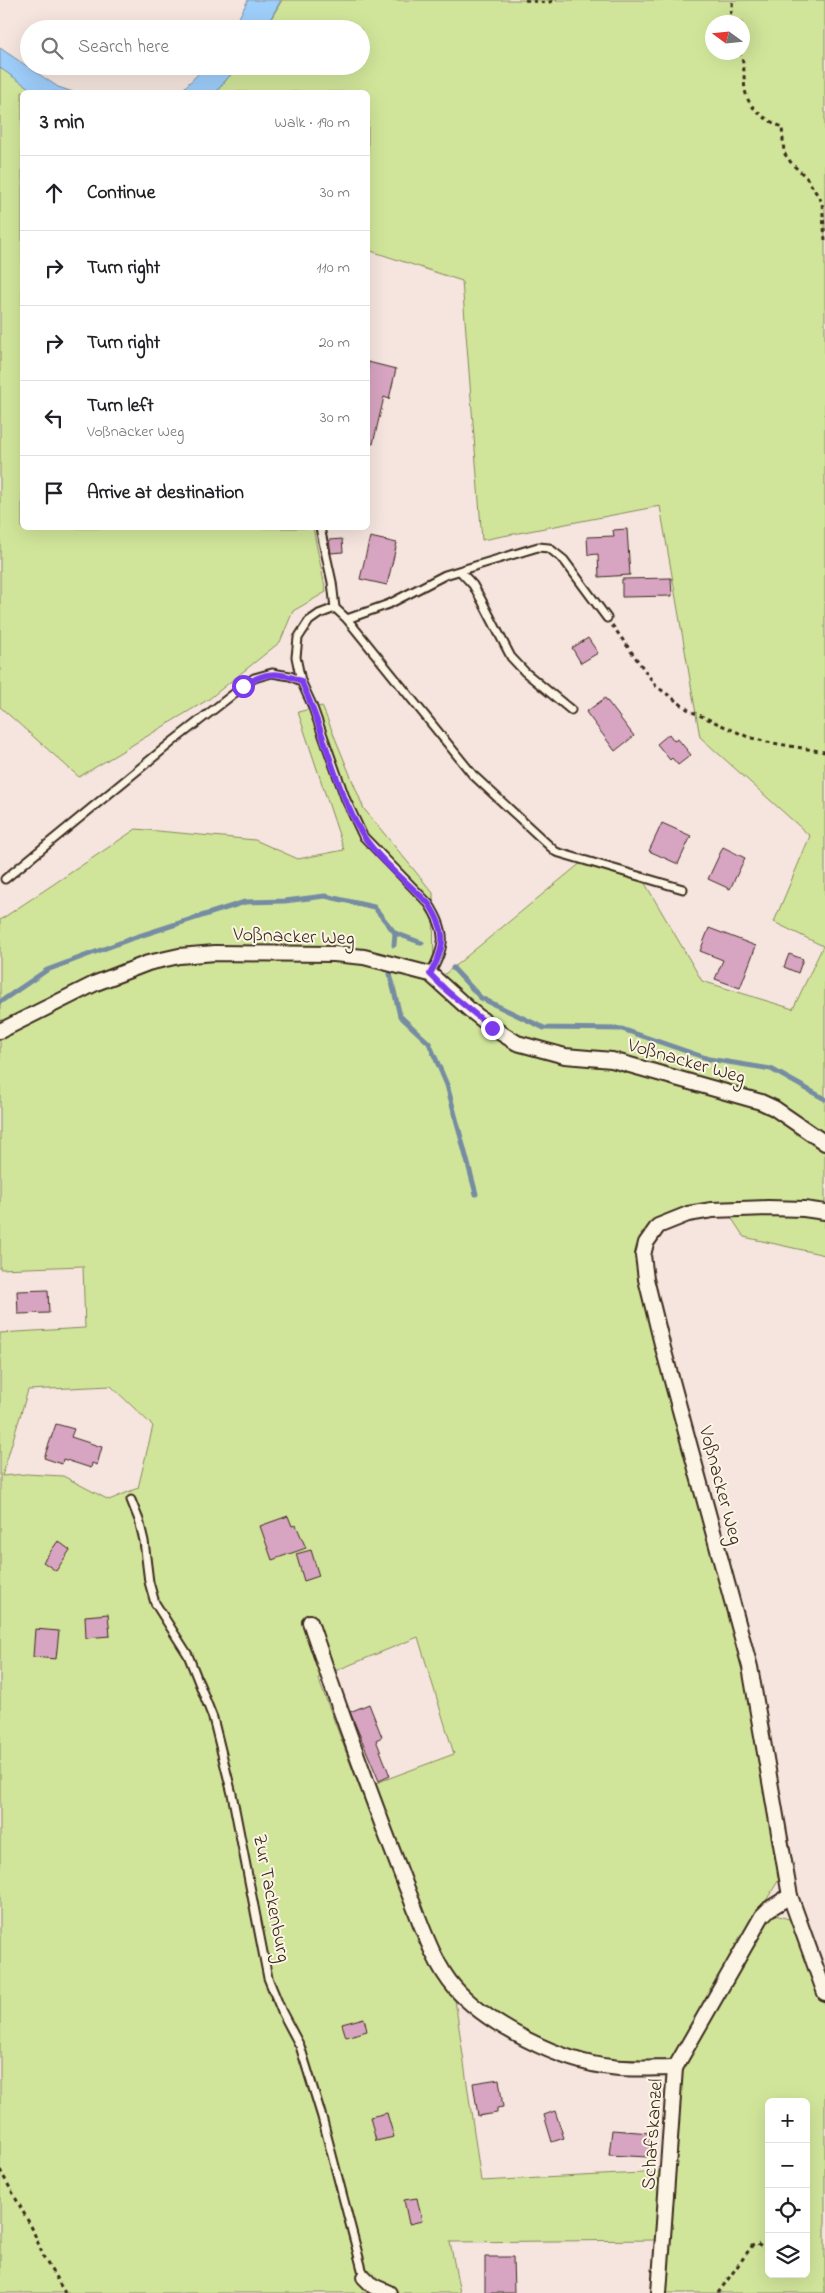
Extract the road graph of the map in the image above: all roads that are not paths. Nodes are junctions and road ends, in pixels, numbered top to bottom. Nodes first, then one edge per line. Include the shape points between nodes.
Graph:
1 (320, 530) edge
2 (460, 571) junction
3 (335, 608) junction
4 (608, 618) road end
5 (347, 619) junction
6 (301, 681) junction
7 (570, 710) dead end
8 (6, 879) dead end
9 (683, 890) dead end
10 (430, 974) junction
11 (0, 1031) edge
12 (825, 1143) edge
13 (825, 1212) edge
14 (131, 1500) dead end
15 (310, 1622) dead end
16 (790, 1896) junction
17 (825, 1993) edge
18 (675, 2068) junction
19 (364, 2277) joint
20 (389, 2293) edge
21 (658, 2293) edge

1 - 3 lane
2 - 4 lane via 528,549 549,548 564,560
2 - 5 lane via 445,575 389,604
2 - 7 lane via 477,593 511,657
3 - 5 lane
3 - 6 lane via 318,614 302,629 296,648
5 - 9 lane via 474,775 556,852
6 - 8 lane via 272,672 254,678
6 - 10 lane via 363,836 437,916 443,930 442,943 440,956
10 - 11 street, Voßnacker Weg via 334,954 215,952 179,956 148,963 96,983
10 - 12 street, Voßnacker Weg via 477,1016 517,1043 565,1056 629,1064 760,1102
13 - 16 street, Voßnacker Weg via 768,1208 688,1214 658,1226 646,1243 643,1255 663,1348 750,1667
14 - 19 lane, Zur Tackenburg via 141,1527 149,1582 156,1603 188,1655 213,1718 232,1794 268,1978 300,2046
15 - 18 street via 397,1863 429,1942 454,1987 502,2025 546,2048 610,2067
16 - 17 street, Voßnacker Weg
16 - 18 street, Schafskanzel via 762,1916
18 - 21 street, Schafskanzel
19 - 20 street, Zur Tackenburg via 373,2286

